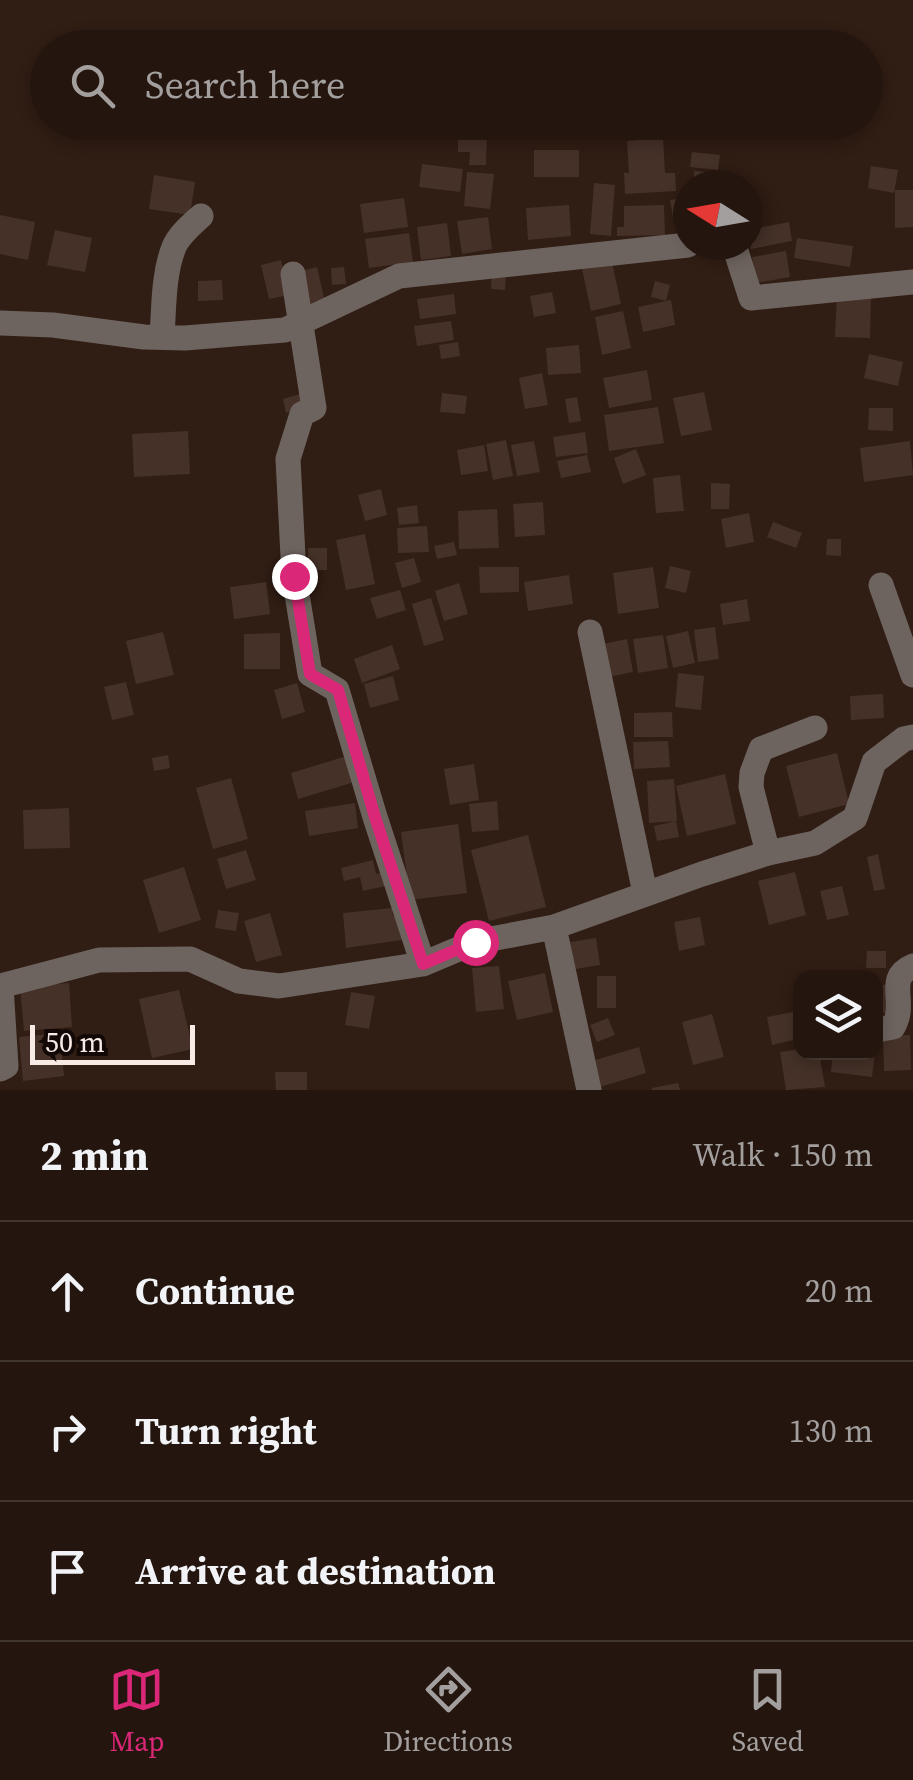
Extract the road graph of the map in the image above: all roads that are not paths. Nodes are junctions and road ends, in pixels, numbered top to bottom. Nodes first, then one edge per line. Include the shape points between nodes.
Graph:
1 (201, 216) dead end
2 (673, 247) edge
3 (739, 260) edge
4 (293, 274) dead end
5 (913, 282) edge
6 (0, 322) edge
7 (301, 324) junction
8 (162, 338) junction
9 (881, 585) dead end
10 (590, 632) dead end
11 (913, 675) edge
12 (815, 728) dead end
13 (913, 737) edge
14 (755, 806) junction
15 (768, 853) junction
16 (736, 864) junction
17 (645, 893) junction
18 (554, 927) junction
19 (423, 964) junction
20 (913, 966) edge
21 (883, 1029) edge
22 (0, 1069) edge
23 (590, 1090) edge

1 - 8 street via 174,246
2 - 7 street via 398,276
3 - 5 street via 751,298
4 - 7 street
6 - 8 street
7 - 8 street
7 - 19 street via 314,408 302,414 288,459 294,576 310,674 338,690
9 - 11 street
10 - 17 street
12 - 14 street via 761,749 752,773
13 - 15 street via 874,762 855,818 815,843
14 - 15 street
14 - 16 street
15 - 16 street
16 - 17 street
17 - 18 street
18 - 19 street via 475,942
18 - 23 street
19 - 22 street via 279,986 238,981 190,959 99,960 1,986 6,1066
20 - 21 street via 896,981 899,1016

